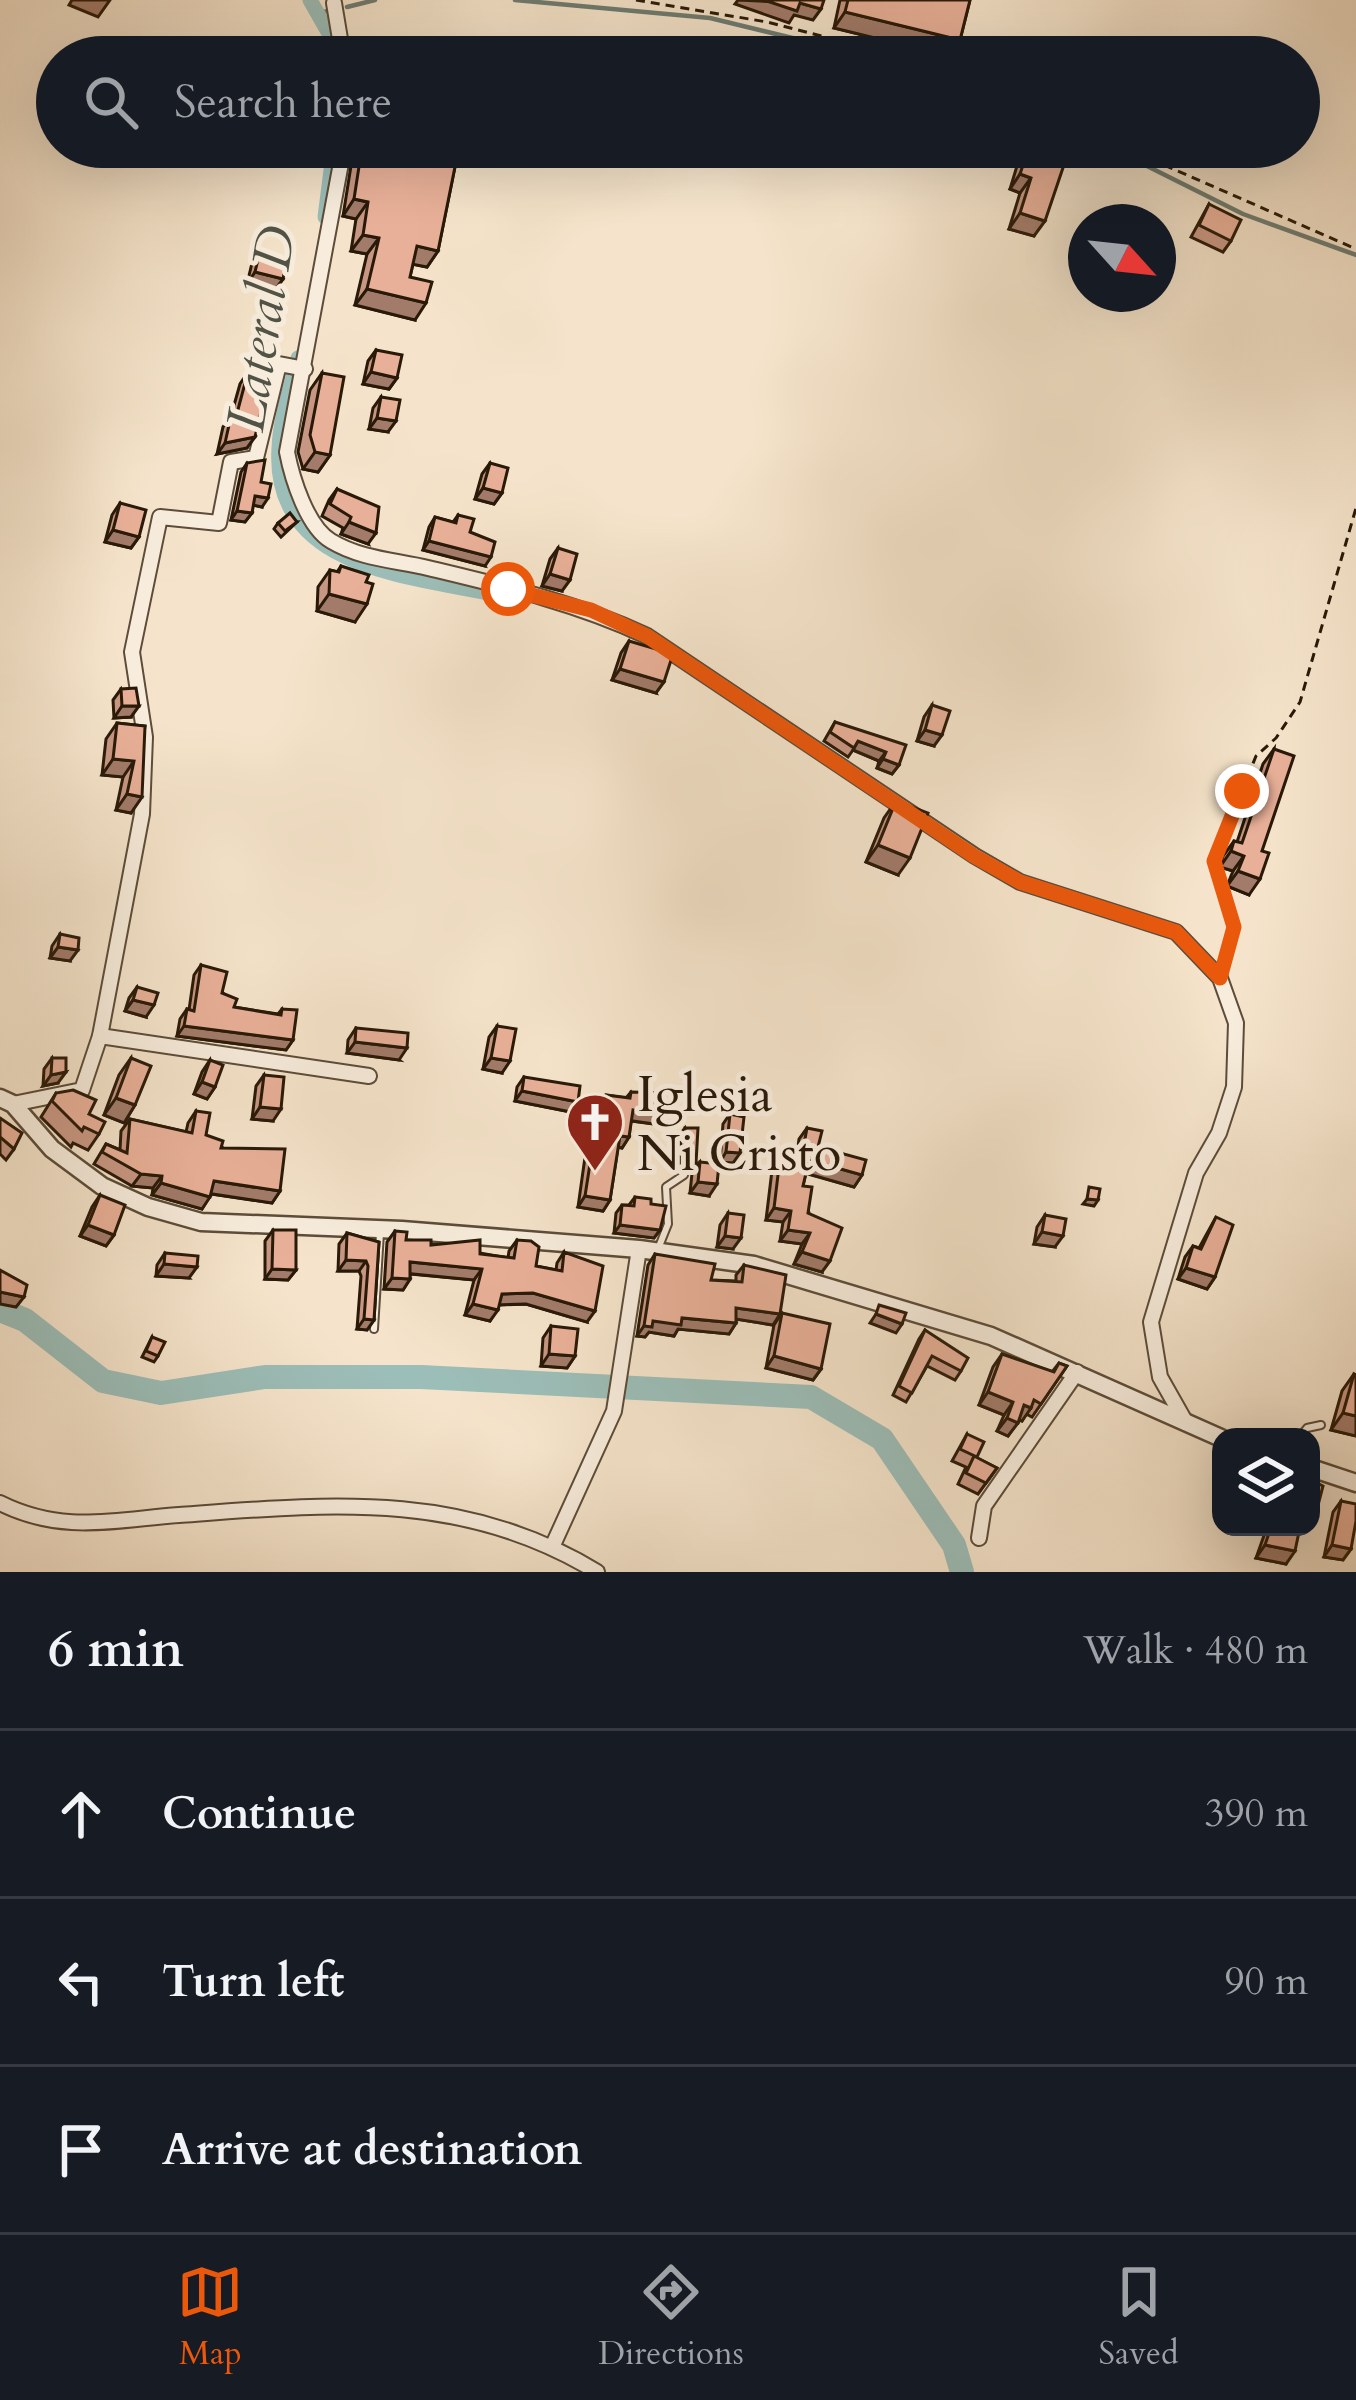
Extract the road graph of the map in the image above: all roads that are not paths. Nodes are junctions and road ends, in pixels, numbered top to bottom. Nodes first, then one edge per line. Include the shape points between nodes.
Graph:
1 (334, 3) edge
2 (340, 36) edge
3 (340, 168) edge
4 (301, 369) junction
5 (100, 1036) junction
6 (369, 1076) dead end
7 (6, 1101) edge
8 (684, 1175) dead end
9 (380, 1229) junction
10 (648, 1250) junction
11 (374, 1329) edge
12 (1077, 1372) junction
13 (1186, 1423) junction
14 (1321, 1425) dead end
15 (1309, 1428) edge
16 (1212, 1434) edge
17 (1320, 1471) edge
18 (1356, 1483) edge
19 (0, 1503) edge
20 (979, 1538) dead end
21 (553, 1545) junction
22 (597, 1572) edge

1 - 2 street
3 - 4 street
4 - 5 street via 279,364 256,458 231,463 219,523 160,517 132,652 145,737 142,814
4 - 13 street via 287,452 293,482 326,539 375,560 591,610 647,636 974,856 1020,882 1176,932 1220,978 1236,1023 1234,1087 1196,1173 1150,1322 1160,1377
5 - 6 street
5 - 7 street via 82,1090
7 - 9 street via 52,1149 148,1208 201,1222
8 - 10 lane via 665,1187 668,1223
9 - 10 street
9 - 11 lane
10 - 12 street via 754,1265 884,1300
10 - 21 street via 614,1411
12 - 13 street
12 - 20 street via 984,1506
13 - 16 street
14 - 15 lane
17 - 18 street
19 - 21 street via 50,1523 103,1526 391,1505 451,1512
21 - 22 street

